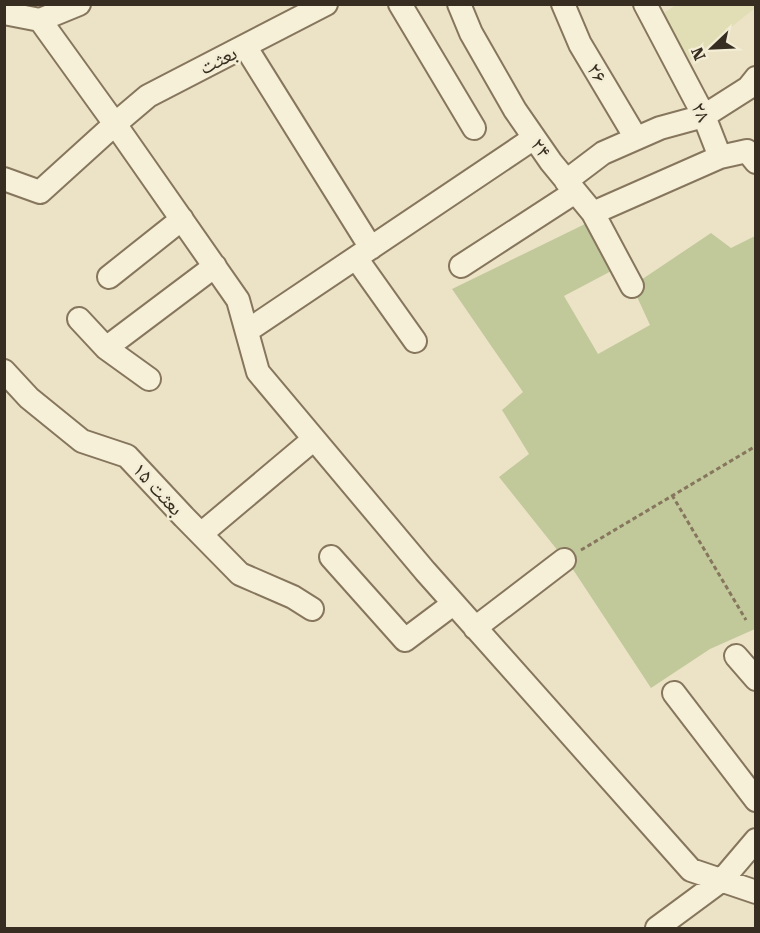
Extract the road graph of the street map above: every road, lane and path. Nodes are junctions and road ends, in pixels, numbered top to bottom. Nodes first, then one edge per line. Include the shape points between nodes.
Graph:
1 (79, 4) edge
2 (326, 4) edge
3 (400, 4) edge
4 (459, 4) edge
5 (563, 4) edge
6 (645, 4) edge
7 (4, 13) edge
8 (40, 20) junction
9 (245, 46) junction
10 (756, 78) edge
11 (704, 116) junction
12 (115, 124) junction
13 (474, 128) dead end
14 (534, 138) junction
15 (636, 138) junction
16 (720, 158) junction
17 (756, 162) edge
18 (4, 179) edge
19 (571, 187) junction
20 (593, 213) junction
21 (182, 219) junction
22 (364, 253) junction
23 (215, 266) junction
24 (461, 266) dead end
25 (109, 277) dead end
26 (632, 286) dead end
27 (79, 319) dead end
28 (247, 331) junction
29 (415, 341) dead end
30 (106, 348) junction
31 (4, 371) edge
32 (149, 379) dead end
33 (314, 439) junction
34 (756, 446) edge
35 (672, 495) junction
36 (201, 534) junction
37 (331, 557) dead end
38 (564, 560) joint
39 (453, 604) junction
40 (312, 609) dead end
41 (746, 620) dead end
42 (475, 628) junction
43 (736, 656) dead end
44 (756, 680) edge
45 (674, 693) dead end
46 (756, 800) edge
47 (756, 840) edge
48 (722, 880) junction
49 (756, 892) edge
50 (657, 928) edge

1 - 8 street
2 - 9 street, بعثت
3 - 13 street
4 - 14 street, ۲۴ via 471,33
5 - 15 street, ۲۶ via 580,44
6 - 11 street, ۲۸
7 - 8 street
8 - 12 street
9 - 12 street, بعثت via 148,96
9 - 22 street
10 - 11 street via 748,88
11 - 15 street
11 - 16 street, ۲۸
12 - 18 street, بعثت via 40,192
12 - 21 street
14 - 19 street, ۲۴
14 - 22 street
15 - 19 street via 603,153
16 - 17 street via 747,151
16 - 20 street
19 - 20 street, ۲۴
19 - 24 street
20 - 26 street, ۲۴
21 - 23 street
21 - 25 street
22 - 28 street
22 - 29 street
23 - 28 street via 238,300
23 - 30 street
27 - 30 street
28 - 33 street via 258,372
30 - 32 street
31 - 36 street, بعثت ۱۵ via 29,398 82,441 128,456
33 - 36 street
33 - 39 street
34 - 35 path
35 - 38 path
35 - 41 path
36 - 40 street, بعثت ۱۵ via 240,574
37 - 39 street via 405,640
38 - 42 street
39 - 42 street
42 - 48 street via 692,870
43 - 44 street
45 - 46 street
47 - 48 street
48 - 49 street
48 - 50 street

